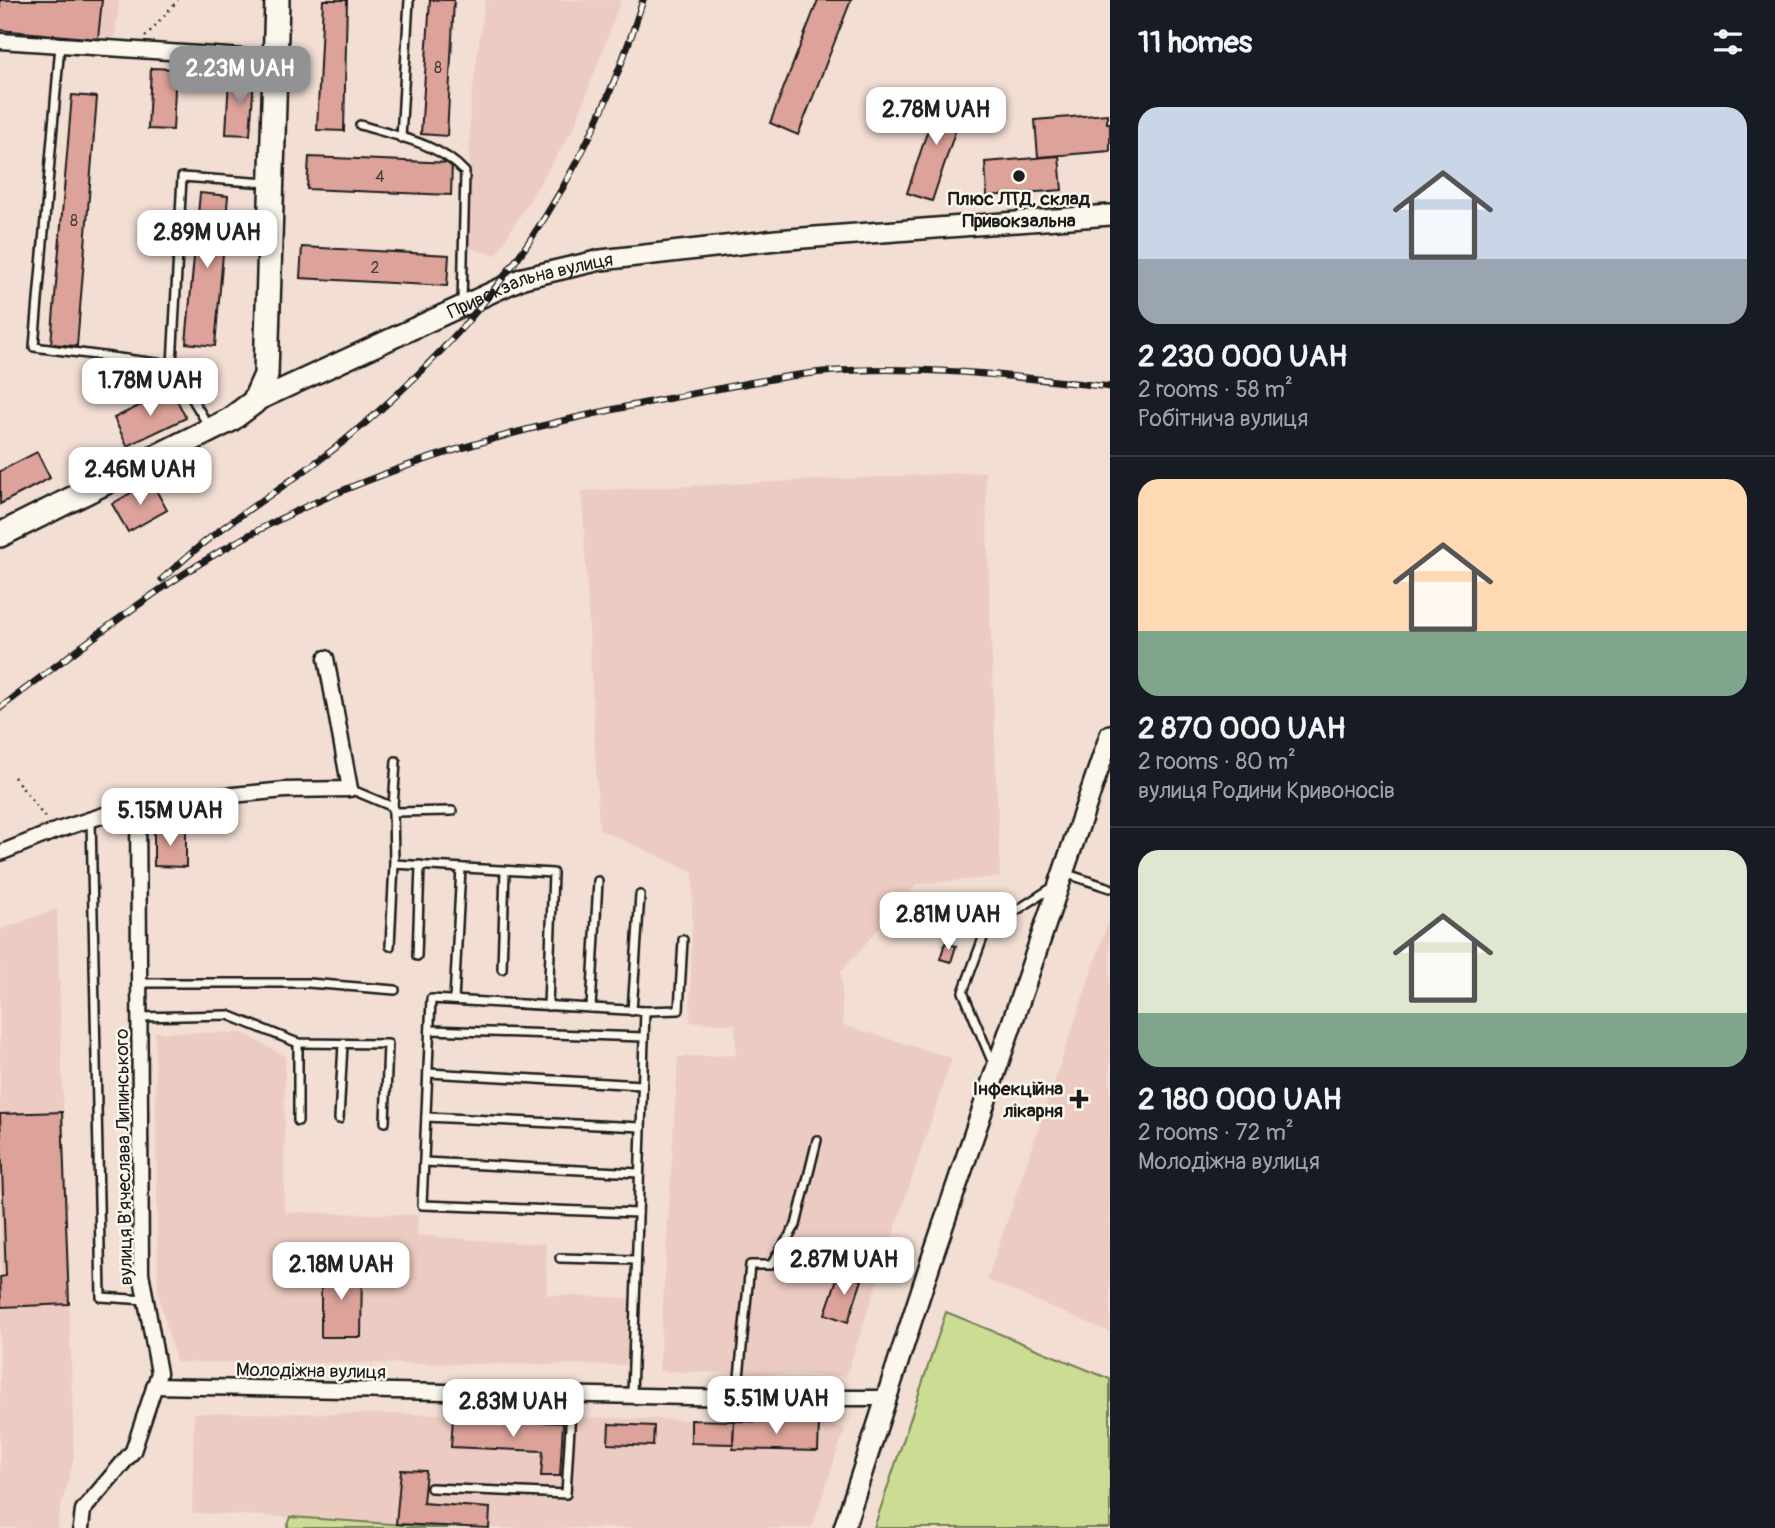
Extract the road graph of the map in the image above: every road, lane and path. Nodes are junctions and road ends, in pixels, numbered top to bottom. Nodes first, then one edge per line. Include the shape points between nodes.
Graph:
1 (178, 0) edge
2 (277, 0) edge
3 (409, 0) edge
4 (0, 41) edge
5 (60, 45) junction
6 (134, 50) junction
7 (275, 59) junction
8 (360, 125) dead end
9 (401, 138) junction
10 (271, 183) junction
11 (1110, 215) edge
12 (462, 305) junction
13 (172, 365) junction
14 (254, 402) junction
15 (210, 429) junction
16 (0, 535) edge
17 (326, 658) dead end
18 (1110, 735) edge
19 (396, 761) dead end
20 (14, 777) dead end
21 (351, 789) junction
22 (138, 804) junction
23 (393, 809) junction
24 (452, 811) dead end
25 (91, 818) junction
26 (55, 831) junction
27 (0, 853) edge
28 (394, 864) junction
29 (420, 865) junction
30 (461, 868) junction
31 (505, 871) junction
32 (1061, 878) junction
33 (597, 881) dead end
34 (1110, 888) edge
35 (640, 895) dead end
36 (683, 940) dead end
37 (390, 946) dead end
38 (417, 956) dead end
39 (502, 969) dead end
40 (139, 983) junction
41 (395, 990) dead end
42 (454, 1000) junction
43 (548, 1006) junction
44 (592, 1008) junction
45 (632, 1011) junction
46 (645, 1011) junction
47 (139, 1017) junction
48 (430, 1030) junction
49 (644, 1037) junction
50 (298, 1043) junction
51 (343, 1044) junction
52 (996, 1071) junction
53 (428, 1073) junction
54 (642, 1085) junction
55 (426, 1117) junction
56 (339, 1119) dead end
57 (298, 1121) dead end
58 (385, 1122) dead end
59 (641, 1127) junction
60 (817, 1140) dead end
61 (424, 1162) junction
62 (639, 1173) junction
63 (638, 1213) junction
64 (560, 1258) dead end
65 (636, 1259) junction
66 (146, 1300) junction
67 (154, 1387) junction
68 (572, 1393) junction
69 (632, 1394) junction
70 (737, 1398) junction
71 (888, 1398) junction
72 (431, 1488) dead end
73 (81, 1528) edge
74 (844, 1528) edge

1 - 6 path
2 - 7 main road
3 - 9 lane
4 - 5 street
5 - 6 street
5 - 13 lane via 34,347
6 - 7 street
7 - 10 main road
8 - 9 lane
9 - 12 lane via 452,158 465,172
10 - 13 lane via 182,177
10 - 14 main road via 266,375
11 - 12 main road, Привокзальна вулиця via 776,240 601,260 523,278
12 - 14 main road, Привокзальна вулиця
13 - 15 lane
14 - 15 main road, Привокзальна вулиця
15 - 16 main road, Привокзальна вулиця
17 - 21 street
18 - 32 main road
19 - 23 lane
20 - 26 path
21 - 22 street via 285,790
21 - 23 lane
22 - 25 street
22 - 40 street, вулиця В'ячеслава Липинського
23 - 24 lane
23 - 28 lane
25 - 26 street
25 - 66 lane via 101,1297
26 - 27 street
28 - 29 lane
28 - 37 lane
29 - 30 lane
29 - 38 lane
30 - 31 lane
30 - 42 lane
31 - 39 lane
31 - 43 lane via 552,873
32 - 34 lane
32 - 52 main road
32 - 52 lane via 986,930 963,992
33 - 44 lane
35 - 45 lane
36 - 46 lane via 679,1010
40 - 41 lane via 307,983
40 - 47 street, вулиця В'ячеслава Липинського
42 - 43 lane
42 - 48 lane via 431,999
43 - 44 lane
44 - 45 lane
45 - 46 lane
46 - 49 lane
47 - 50 lane via 228,1015
47 - 66 street, вулиця В'ячеслава Липинського via 141,1273
48 - 49 lane
48 - 53 lane
49 - 54 lane
50 - 51 lane
50 - 57 lane
51 - 56 lane
51 - 58 lane via 388,1044
52 - 71 main road
53 - 54 lane
53 - 55 lane
54 - 59 lane
55 - 59 lane
55 - 61 lane
59 - 62 lane
60 - 70 lane via 796,1225 771,1265 750,1265
61 - 62 lane
61 - 63 lane via 422,1205
62 - 63 lane
63 - 65 lane
64 - 65 lane
65 - 69 lane
66 - 67 street, вулиця В'ячеслава Липинського via 159,1373
67 - 68 street, Молодіжна вулиця
67 - 73 street, вулиця В'ячеслава Липинського via 133,1451 83,1510
68 - 69 street, Молодіжна вулиця
68 - 72 lane via 566,1494
69 - 70 street, Молодіжна вулиця
70 - 71 street, Молодіжна вулиця
71 - 74 main road

